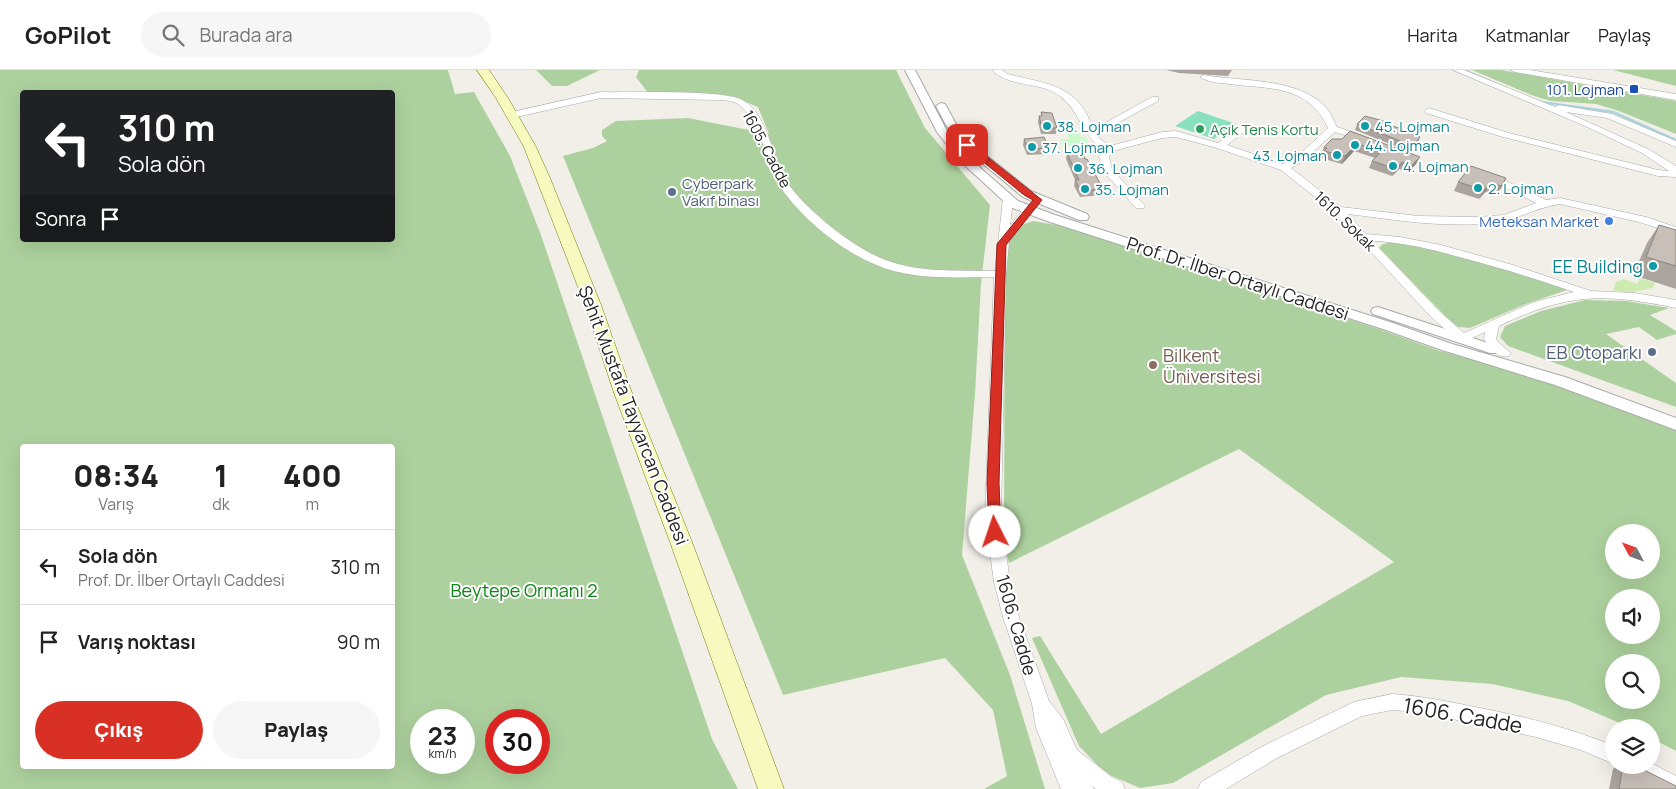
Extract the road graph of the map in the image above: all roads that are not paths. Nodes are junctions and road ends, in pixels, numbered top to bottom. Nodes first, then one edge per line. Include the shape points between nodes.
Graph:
1 (483, 70) edge
2 (910, 70) edge
3 (920, 70) edge
4 (996, 70) edge
5 (1457, 70) edge
6 (1515, 70) edge
7 (1204, 77) dead end
8 (1676, 97) edge
9 (1155, 99) dead end
10 (1536, 104) junction
11 (1430, 111) dead end
12 (512, 115) junction
13 (1246, 126) dead end
14 (1333, 129) junction
15 (1093, 133) junction
16 (1377, 144) edge
17 (1676, 144) edge
18 (1220, 146) junction
19 (1109, 149) junction
20 (1284, 168) junction
21 (1477, 170) edge
22 (1033, 196) junction
23 (1008, 199) junction
24 (1543, 204) junction
25 (1140, 206) dead end
26 (1028, 210) junction
27 (1338, 210) junction
28 (1676, 231) edge
29 (1363, 237) junction
30 (1002, 244) junction
31 (1000, 274) junction
32 (1593, 295) junction
33 (1676, 304) edge
34 (1435, 314) joint
35 (1493, 325) junction
36 (1453, 336) junction
37 (1505, 353) junction
38 (1676, 414) edge
39 (1676, 424) edge
40 (1041, 704) junction
41 (1605, 751) edge
42 (1070, 757) junction
43 (1653, 774) edge
44 (772, 783) edge
45 (1676, 786) edge
46 (1071, 789) edge
47 (1084, 789) edge
48 (1115, 789) edge
49 (1208, 789) edge

1 - 12 main road, Şehit Mustafa Tayyarcan Caddesi
2 - 23 street, Prof. Dr. İlber Ortaylı Caddesi via 942,132 963,158
3 - 22 street, Prof. Dr. İlber Ortaylı Caddesi via 951,125 967,145
4 - 15 street via 1005,76 1062,93 1077,106
5 - 10 street
6 - 8 street
7 - 14 street via 1264,84 1302,94 1330,117
9 - 15 street
10 - 11 street via 1645,151 1664,161 1675,170 1675,174 1658,173 1527,141
10 - 17 street via 1609,116
12 - 31 street, 1605. Cadde via 601,95 734,100 741,103 756,121 777,174 788,192 859,252 888,266 914,272
12 - 44 main road, Şehit Mustafa Tayyarcan Caddesi via 537,162 593,305 623,393
13 - 18 street
14 - 16 street
14 - 20 street via 1300,159
15 - 19 street via 1096,141
18 - 19 street, 1610. Sokak via 1176,134
18 - 20 street, 1610. Sokak
19 - 25 street via 1104,157 1107,170
20 - 27 street, 1610. Sokak
21 - 24 street
22 - 23 street via 1011,196
22 - 26 street
22 - 36 street, Prof. Dr. İlber Ortaylı Caddesi via 1068,212 1136,235
23 - 26 street, Prof. Dr. İlber Ortaylı Caddesi
23 - 30 street, 1606. Cadde
24 - 27 street via 1520,214 1479,221
24 - 28 street via 1560,200 1583,204
26 - 30 street
26 - 36 street, Prof. Dr. İlber Ortaylı Caddesi via 1388,326
27 - 29 street, 1610. Sokak
29 - 32 street via 1437,247
29 - 34 street, 1610. Sokak
30 - 31 street, 1606. Cadde
31 - 40 street, 1606. Cadde via 993,516 1002,582
32 - 33 street
32 - 35 street via 1549,301
34 - 36 street
35 - 36 street
35 - 37 street via 1490,339
36 - 37 street, Prof. Dr. İlber Ortaylı Caddesi
36 - 39 street, Prof. Dr. İlber Ortaylı Caddesi via 1560,381
37 - 38 street, Prof. Dr. İlber Ortaylı Caddesi
40 - 42 street, 1606. Cadde via 1057,725
40 - 46 street, 1606. Cadde via 1045,728
41 - 49 street, 1606. Cadde via 1536,728 1420,704 1392,702 1360,708 1270,752
42 - 47 street, 1606. Cadde
42 - 48 street
43 - 45 street

